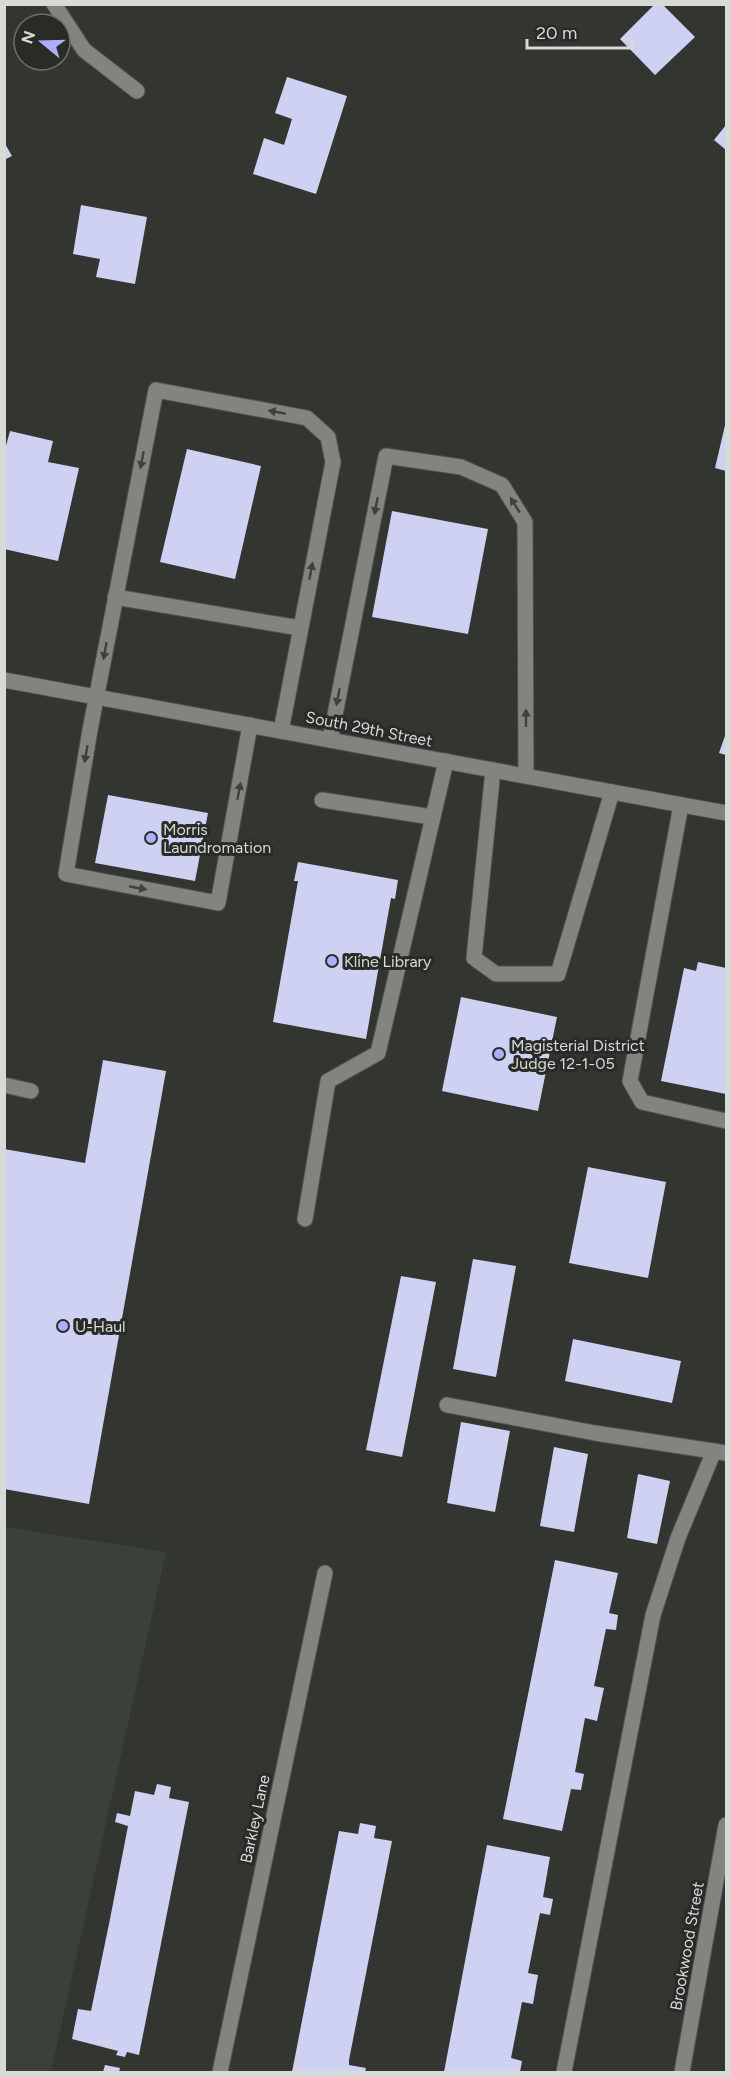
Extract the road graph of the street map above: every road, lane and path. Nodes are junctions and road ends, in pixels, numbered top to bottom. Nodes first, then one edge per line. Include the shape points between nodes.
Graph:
1 (54, 4) edge
2 (137, 91) dead end
3 (116, 597) junction
4 (300, 628) junction
5 (4, 680) edge
6 (97, 697) junction
7 (250, 725) junction
8 (281, 730) junction
9 (330, 740) junction
10 (446, 761) junction
11 (493, 770) junction
12 (526, 776) junction
13 (612, 792) junction
14 (322, 800) dead end
15 (681, 805) junction
16 (726, 813) edge
17 (432, 818) junction
18 (4, 1085) edge
19 (31, 1091) dead end
20 (726, 1121) edge
21 (305, 1219) dead end
22 (447, 1405) dead end
23 (720, 1452) edge
24 (325, 1573) dead end
25 (726, 1825) edge
26 (220, 2073) edge
27 (564, 2073) edge
28 (682, 2073) edge

1 - 2 street via 84,50
3 - 4 street
4 -> 3 street via 333,462 328,437 307,418 156,390
3 -> 6 street
4 - 8 street
5 - 6 street, South 29th Street
6 - 7 street, South 29th Street
6 -> 7 street via 66,874 206,901 218,903
7 - 8 street, South 29th Street
8 - 9 street, South 29th Street
9 - 10 street, South 29th Street
12 -> 9 street via 525,522 502,485 461,467 386,456
10 - 11 street, South 29th Street
10 - 17 street
11 - 12 street, South 29th Street
11 - 13 street via 474,958 496,974 558,974
12 - 13 street, South 29th Street
13 - 15 street, South 29th Street
14 - 17 street
15 - 16 street, South 29th Street
15 - 20 street via 630,1081 642,1102
17 - 21 street via 378,1053 328,1081
18 - 19 street
22 - 23 street
23 - 27 street via 678,1538 653,1615
24 - 26 street, Barkley Lane
25 - 28 street, Brookwood Street

